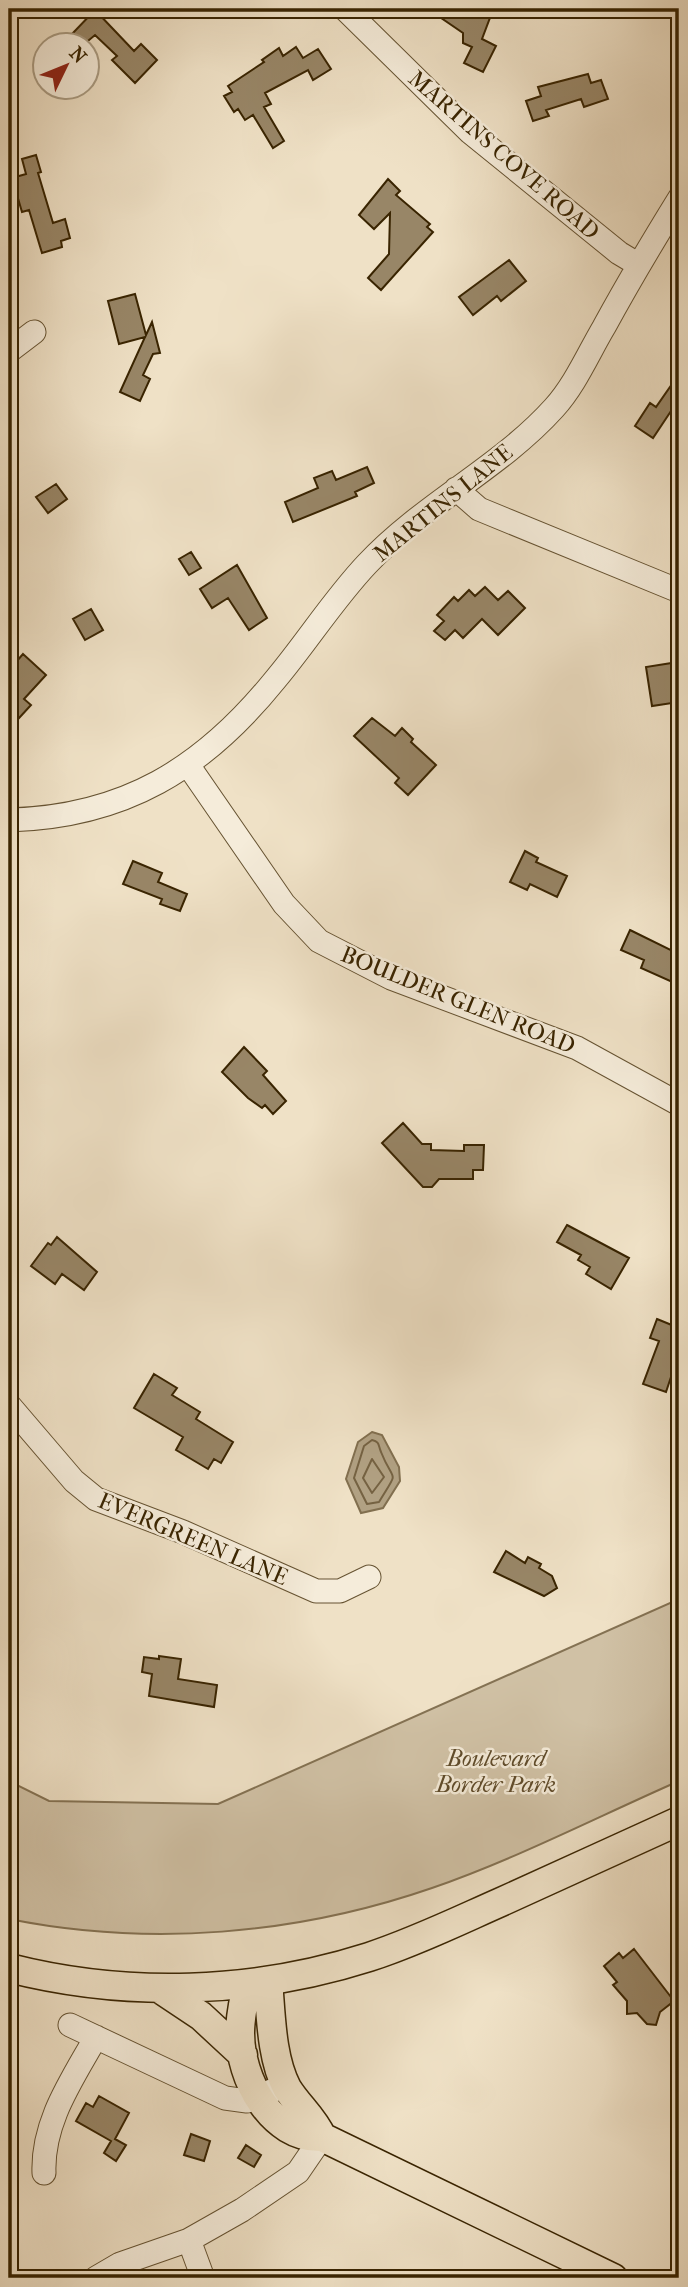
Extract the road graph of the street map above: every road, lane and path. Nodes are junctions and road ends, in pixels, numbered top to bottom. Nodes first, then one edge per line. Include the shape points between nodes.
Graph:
1 (345, 9) edge
2 (679, 199) edge
3 (639, 265) junction
4 (34, 332) dead end
5 (9, 351) edge
6 (456, 489) junction
7 (679, 591) edge
8 (188, 765) junction
9 (9, 820) edge
10 (679, 1104) edge
11 (9, 1405) edge
12 (369, 1577) dead end
13 (679, 1821) edge
14 (9, 1968) edge
15 (257, 1982) junction
16 (159, 1989) junction
17 (70, 2025) dead end
18 (96, 2037) junction
19 (243, 2055) junction
20 (286, 2085) junction
21 (258, 2098) junction
22 (322, 2137) junction
23 (44, 2173) dead end
24 (189, 2240) junction
25 (96, 2278) edge
26 (203, 2278) edge
27 (613, 2278) edge

1 - 3 street, MARTINS COVE ROAD via 470,132
2 - 3 street, MARTINS LANE
3 - 6 street, MARTINS LANE via 562,399 532,430
4 - 5 street
6 - 7 street via 479,509
6 - 8 street, MARTINS LANE via 368,563 262,697
8 - 9 street, MARTINS LANE via 142,793 109,806 56,817
8 - 10 street, BOULDER GLEN ROAD via 284,904 325,945 412,986 577,1048
11 - 12 street, EVERGREEN LANE via 74,1481 104,1504 183,1532 316,1591 340,1591
13 - 15 main road via 403,1945 334,1967
14 - 16 main road via 69,1980
15 - 16 main road
15 - 19 main road via 240,2033
15 - 20 main road
16 - 19 main road via 201,2016
17 - 18 street
18 - 21 street via 225,2098
18 - 23 street via 55,2112 45,2146
19 - 21 main road
20 - 21 street
20 - 22 main road
21 - 22 main road via 292,2132 304,2138
22 - 24 street via 292,2176
22 - 27 main road
24 - 25 street via 120,2264
24 - 26 street

